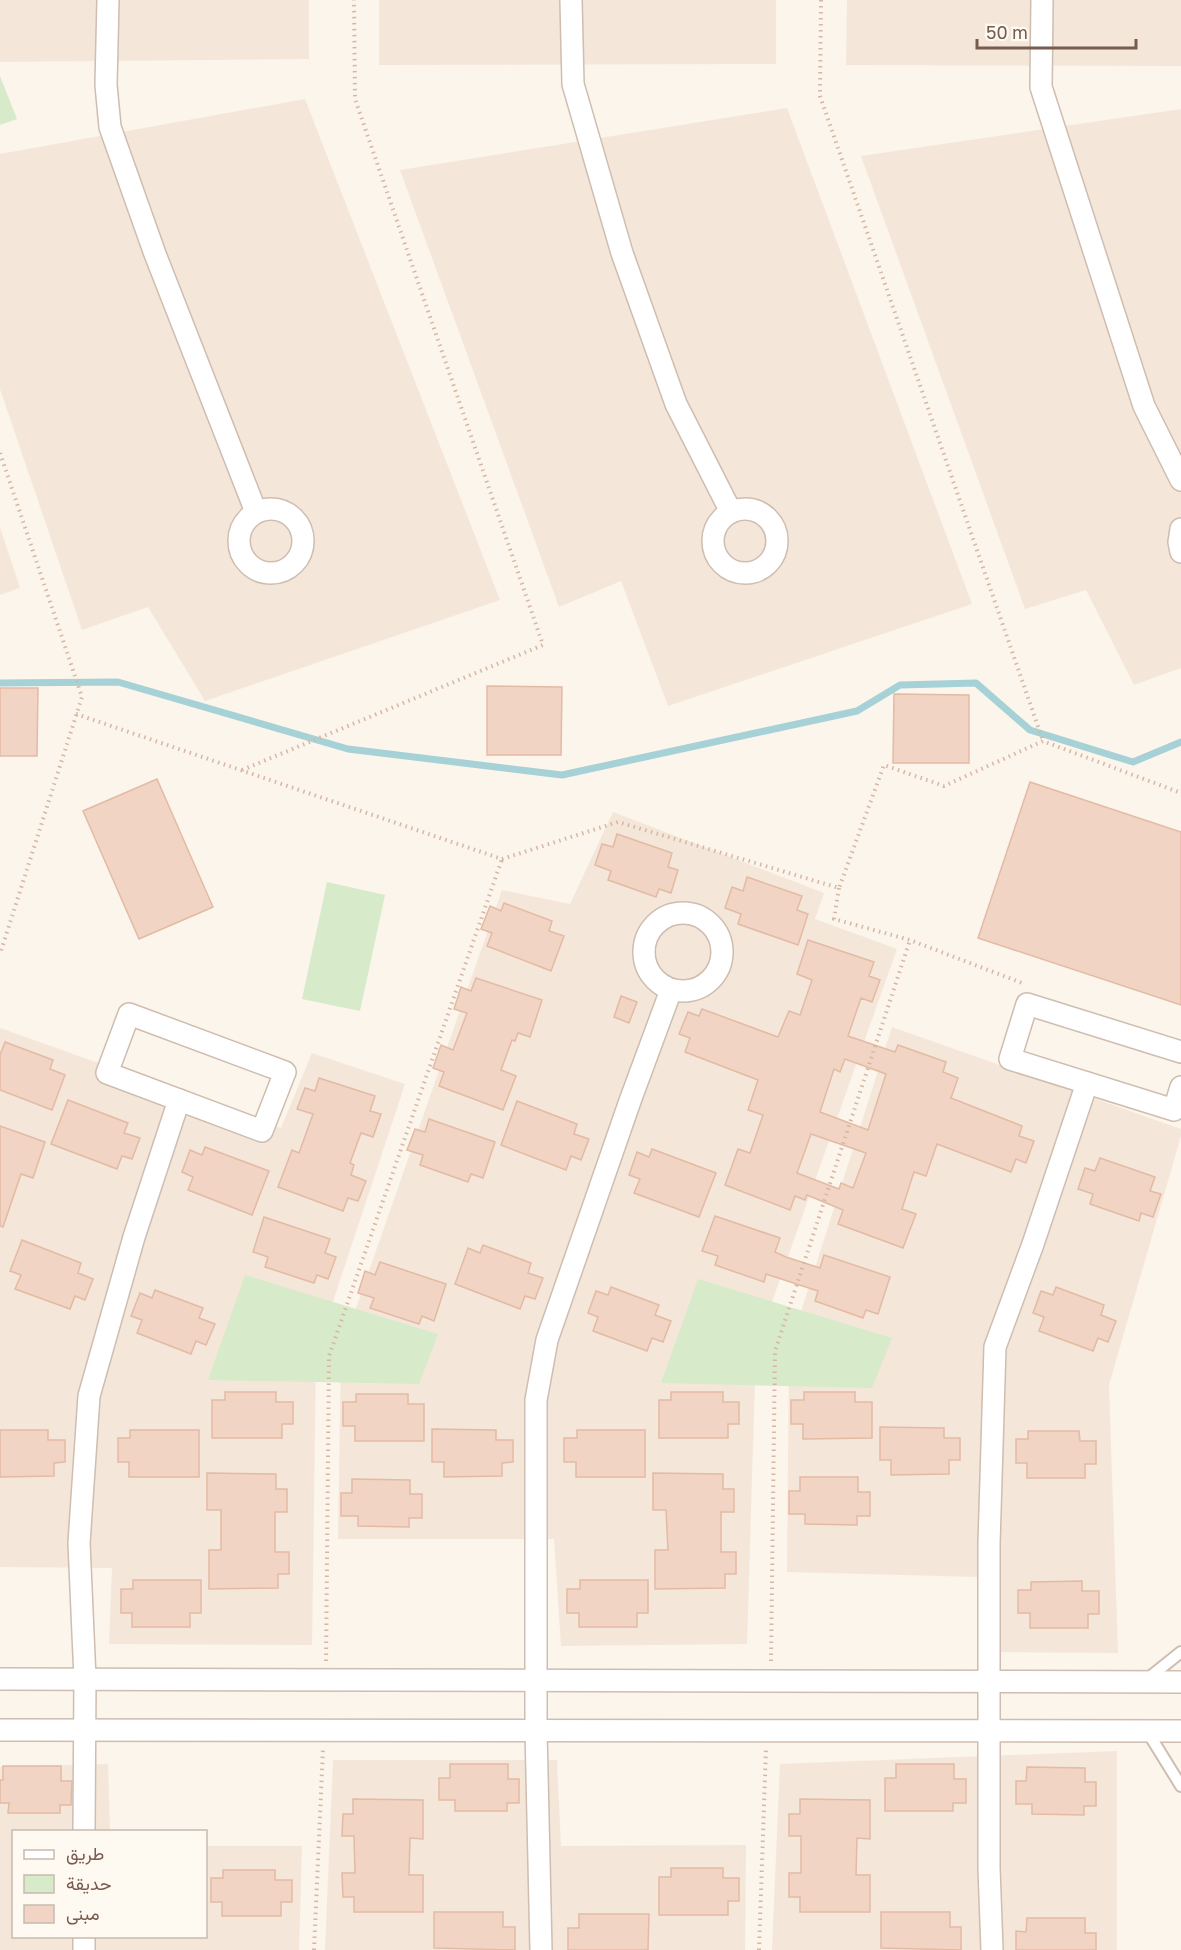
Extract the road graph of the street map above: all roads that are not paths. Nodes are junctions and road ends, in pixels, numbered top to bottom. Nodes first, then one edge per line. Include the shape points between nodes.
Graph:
1 (108, 0) edge
2 (571, 0) edge
3 (1042, 0) edge
4 (1181, 480) edge
5 (256, 512) dead end
6 (731, 512) dead end
7 (1181, 529) edge
8 (1181, 552) edge
9 (671, 990) dead end
10 (1181, 1052) edge
11 (1087, 1083) junction
12 (1181, 1087) edge
13 (179, 1100) junction
14 (1181, 1652) edge
15 (0, 1679) edge
16 (85, 1679) junction
17 (536, 1680) junction
18 (989, 1682) junction
19 (1144, 1682) junction
20 (1181, 1682) edge
21 (0, 1730) edge
22 (85, 1730) junction
23 (536, 1730) junction
24 (989, 1731) junction
25 (1147, 1731) junction
26 (1181, 1731) edge
27 (1181, 1786) edge
28 (84, 1830) edge
29 (541, 1950) edge
30 (992, 1950) edge

1 - 5 street via 106,85 110,127
2 - 6 street via 573,84 622,253 676,404
3 - 4 street via 1041,87 1144,406
7 - 8 street
9 - 17 street via 547,1340 536,1400
10 - 11 street via 1027,1004 1010,1059
11 - 12 street via 1174,1110
11 - 18 street via 996,1347 989,1532
13 - 13 street via 262,1131 285,1072 129,1014 107,1073
13 - 16 street via 134,1237 89,1396 79,1542
14 - 19 lane
15 - 16 street
16 - 17 street
16 - 22 street
17 - 18 street
17 - 23 street
18 - 19 street
18 - 24 street
19 - 20 street
21 - 22 street
22 - 23 street
22 - 28 street
23 - 24 street
23 - 29 street
24 - 25 street
24 - 30 street
25 - 26 street
25 - 27 lane

